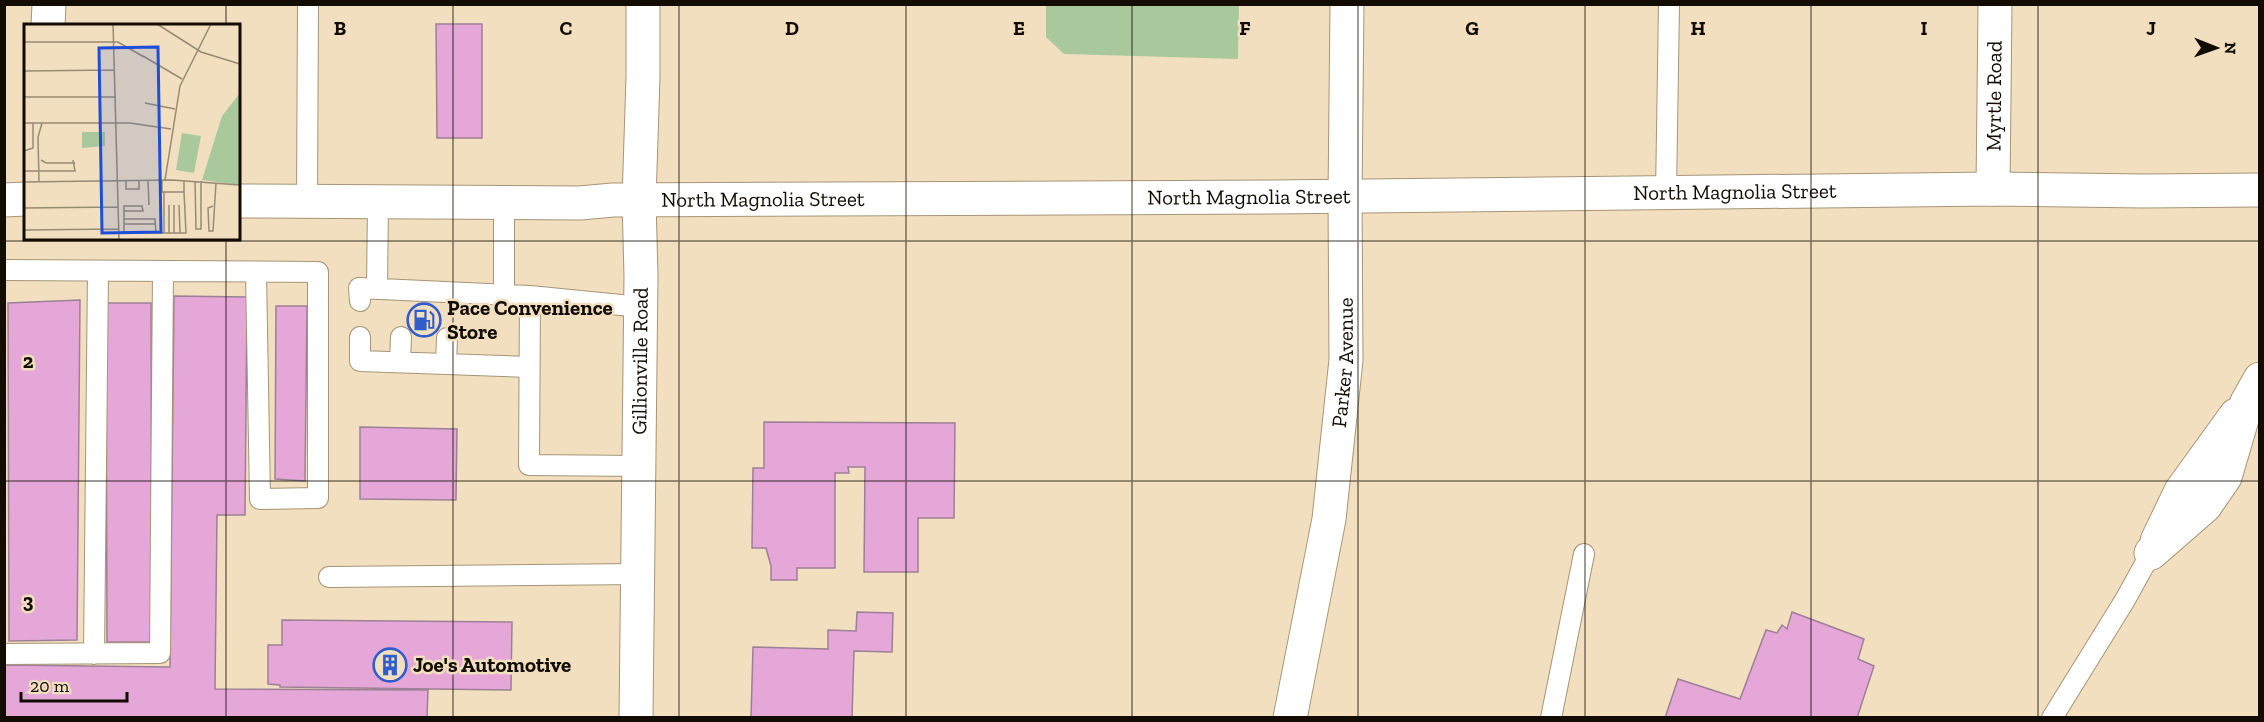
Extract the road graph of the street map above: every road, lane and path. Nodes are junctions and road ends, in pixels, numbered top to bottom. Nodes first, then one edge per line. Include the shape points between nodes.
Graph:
1 (49, 4) edge
2 (308, 4) edge
3 (643, 4) edge
4 (1347, 4) edge
5 (1669, 4) edge
6 (1995, 4) edge
7 (48, 24) edge
8 (1993, 189) junction
9 (2259, 190) edge
10 (1666, 194) junction
11 (1345, 196) junction
12 (24, 199) edge
13 (4, 200) edge
14 (639, 200) junction
15 (240, 201) edge
16 (306, 202) junction
17 (378, 202) junction
18 (504, 202) junction
19 (4, 270) edge
20 (98, 271) junction
21 (163, 271) junction
22 (256, 272) junction
23 (377, 289) junction
24 (504, 294) junction
25 (530, 296) junction
26 (360, 301) dead end
27 (641, 307) junction
28 (360, 337) dead end
29 (401, 337) dead end
30 (447, 338) dead end
31 (400, 362) junction
32 (446, 364) junction
33 (528, 367) junction
34 (2253, 390) edge
35 (639, 466) junction
36 (2151, 553) joint
37 (1584, 554) dead end
38 (638, 574) junction
39 (329, 577) dead end
40 (4, 654) edge
41 (94, 654) junction
42 (636, 717) edge
43 (1290, 717) edge
44 (1551, 717) edge
45 (2052, 717) edge

1 - 7 street
2 - 16 lane
3 - 14 street, Gillionville Road
4 - 11 street, Parker Avenue
5 - 10 lane
6 - 8 street, Myrtle Road
8 - 9 street, North Magnolia Street
8 - 10 street, North Magnolia Street
10 - 11 street, North Magnolia Street
11 - 14 street, North Magnolia Street
11 - 43 street, Parker Avenue via 1346,360 1336,464
12 - 13 street
14 - 18 street, North Magnolia Street
14 - 27 street, Gillionville Road
15 - 16 street, North Magnolia Street
16 - 17 street, North Magnolia Street
17 - 18 street, North Magnolia Street
17 - 23 lane
18 - 24 lane
19 - 20 lane
20 - 21 lane
20 - 41 lane
21 - 22 lane
21 - 41 lane via 160,653
22 - 22 lane via 260,499 318,498 318,272
23 - 24 lane via 401,296
23 - 26 lane via 359,288
24 - 25 lane
25 - 27 lane
25 - 33 lane
27 - 35 street, Gillionville Road
28 - 31 lane via 360,361
29 - 31 lane
30 - 32 lane
31 - 32 lane
32 - 33 lane
33 - 35 lane via 529,465
34 - 36 street via 2225,477 2205,506
35 - 38 street, Gillionville Road
36 - 45 lane
37 - 44 lane
38 - 39 lane
38 - 42 street, Gillionville Road
40 - 41 lane

